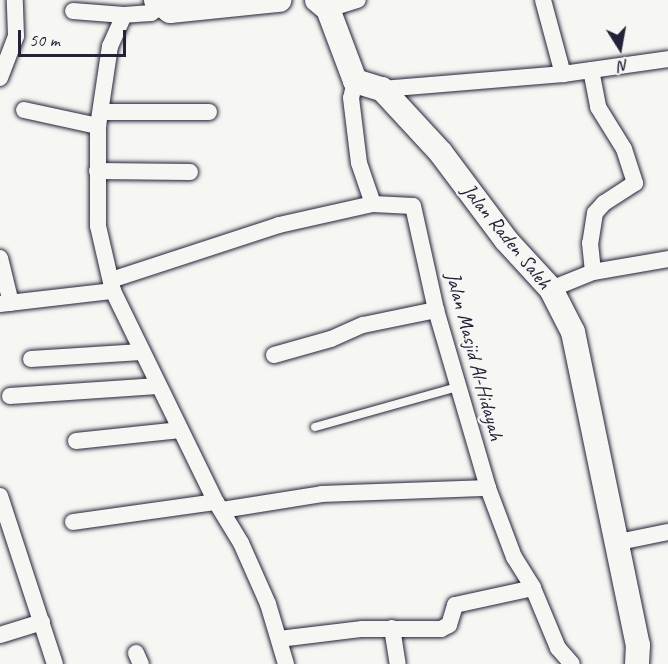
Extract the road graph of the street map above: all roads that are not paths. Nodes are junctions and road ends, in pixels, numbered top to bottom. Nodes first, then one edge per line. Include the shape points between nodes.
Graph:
1 (15, 0) edge
2 (279, 0) edge
3 (358, 0) edge
4 (543, 0) edge
5 (159, 3) edge
6 (322, 4) edge
7 (73, 11) dead end
8 (124, 15) junction
9 (668, 59) edge
10 (591, 70) junction
11 (563, 74) junction
12 (0, 78) edge
13 (355, 81) junction
14 (382, 89) junction
15 (24, 110) dead end
16 (209, 112) dead end
17 (99, 119) junction
18 (97, 171) junction
19 (190, 172) dead end
20 (373, 204) junction
21 (0, 258) edge
22 (668, 259) edge
23 (593, 272) junction
24 (112, 286) junction
25 (551, 288) junction
26 (5, 303) edge
27 (436, 310) junction
28 (141, 352) junction
29 (274, 355) dead end
30 (31, 359) dead end
31 (158, 386) junction
32 (457, 387) junction
33 (10, 396) dead end
34 (315, 427) dead end
35 (180, 430) junction
36 (76, 441) dead end
37 (488, 488) junction
38 (0, 496) edge
39 (219, 506) junction
40 (73, 522) dead end
41 (668, 532) edge
42 (614, 543) junction
43 (533, 588) junction
44 (42, 622) junction
45 (392, 628) junction
46 (0, 635) edge
47 (279, 639) junction
48 (55, 664) edge
49 (286, 664) edge
50 (398, 664) edge
51 (572, 664) edge
52 (638, 664) edge

1 - 12 street via 16,36
2 - 5 street via 170,11
3 - 6 street
4 - 11 street
5 - 8 street via 151,13
6 - 13 street
7 - 8 street
8 - 17 street via 110,46
9 - 10 street
10 - 11 street
10 - 23 street via 598,106 624,149 635,183 604,202 595,213 590,243
11 - 14 street
13 - 14 street
13 - 20 street via 351,98 359,163
14 - 25 street, Jalan Raden Saleh via 441,153 506,240
15 - 17 street
16 - 17 street
17 - 18 street
18 - 19 street
18 - 24 street via 98,226
20 - 24 street via 279,225
20 - 27 street, Jalan Masjid Al-Hidayah via 413,206
21 - 26 street
22 - 23 street
23 - 25 street
24 - 26 street
24 - 28 street
25 - 42 street, Jalan Raden Saleh via 573,332 583,366
27 - 29 street via 363,325 331,339
27 - 32 street, Jalan Masjid Al-Hidayah
28 - 30 street
28 - 31 street
31 - 33 street
31 - 35 street
32 - 34 lane
32 - 37 street, Jalan Masjid Al-Hidayah
35 - 36 street
35 - 39 street
37 - 39 street via 322,494
37 - 43 street, Jalan Masjid Al-Hidayah via 514,557
38 - 44 street
39 - 40 street
39 - 47 street via 268,604
41 - 42 street
42 - 52 street, Jalan Raden Saleh via 638,645
43 - 45 street via 455,605 448,626 441,629
43 - 51 street, Jalan Masjid Al-Hidayah via 558,648
44 - 46 street
44 - 48 street
45 - 47 street
45 - 50 street
47 - 49 street

